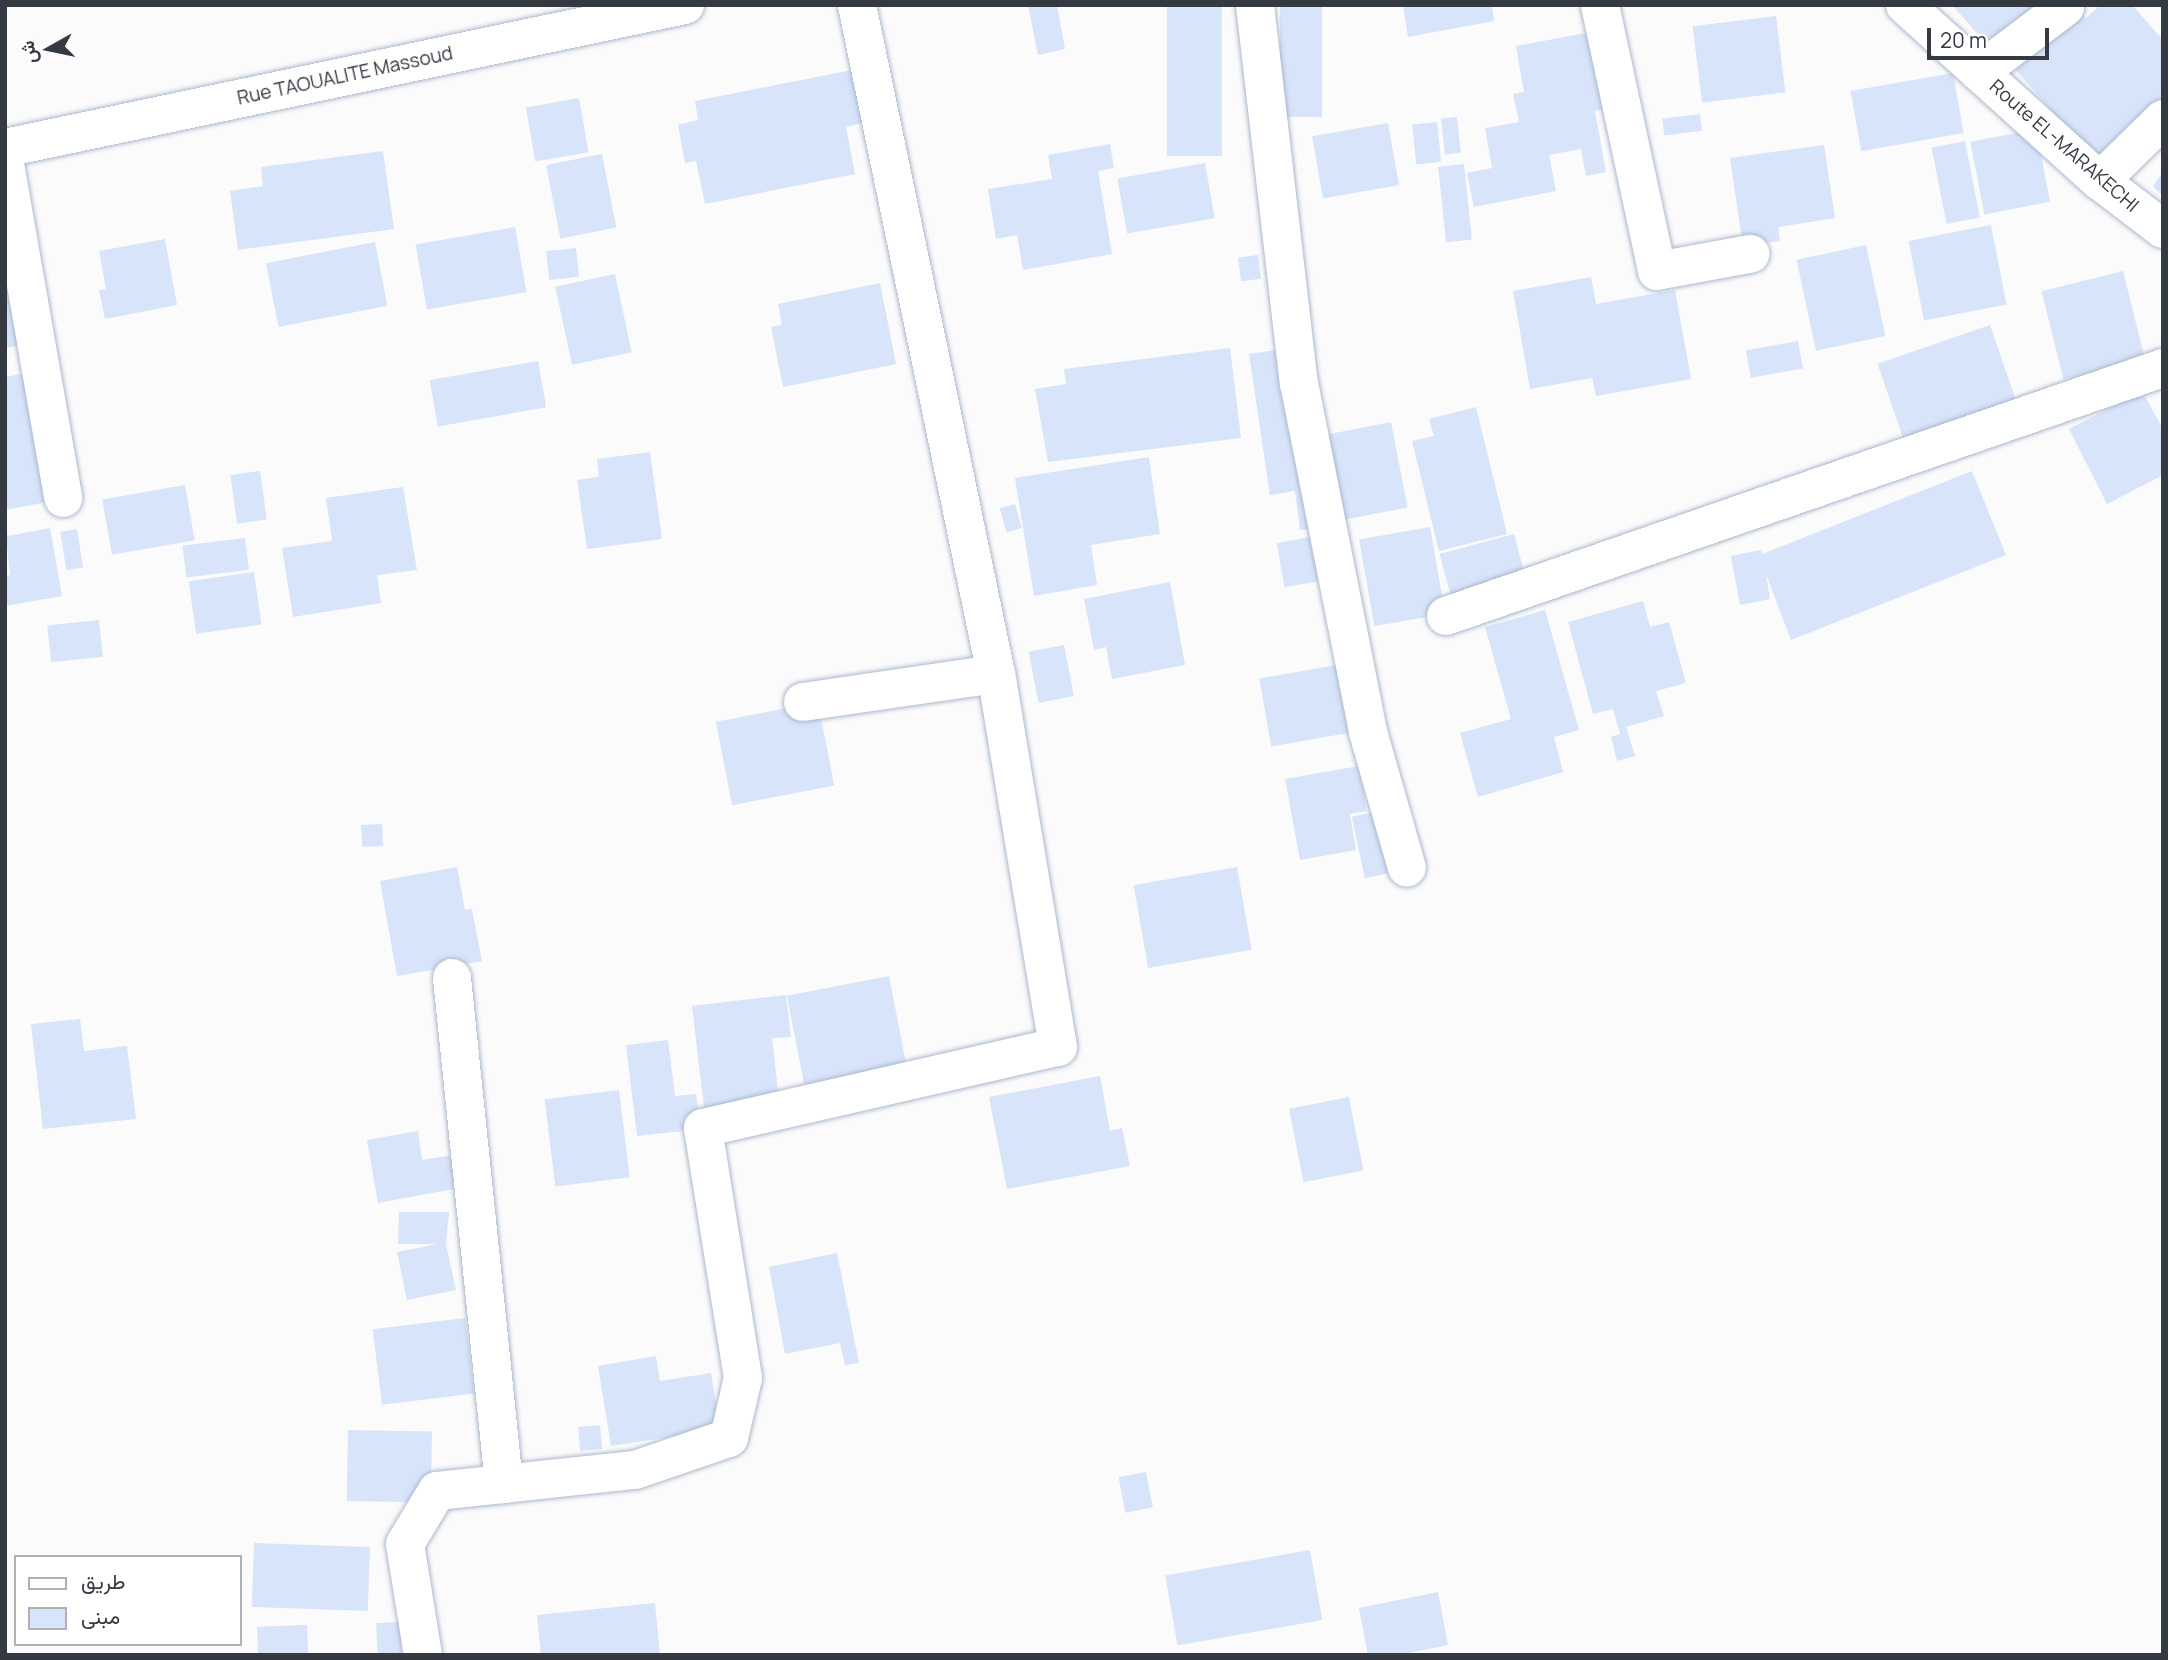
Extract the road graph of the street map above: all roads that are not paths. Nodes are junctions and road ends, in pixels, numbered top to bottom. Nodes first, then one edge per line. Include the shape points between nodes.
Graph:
1 (685, 5) edge
2 (857, 5) edge
3 (1255, 5) edge
4 (1600, 5) edge
5 (1905, 5) edge
6 (2064, 7) dead end
7 (1979, 72) junction
8 (2163, 119) edge
9 (5, 148) edge
10 (5, 164) edge
11 (2100, 181) junction
12 (2163, 229) edge
13 (1750, 254) dead end
14 (2163, 368) edge
15 (63, 498) dead end
16 (1446, 616) dead end
17 (996, 674) junction
18 (803, 702) dead end
19 (1407, 868) dead end
20 (453, 978) dead end
21 (504, 1484) junction
22 (423, 1655) edge

1 - 9 street, Rue TAOUALITE Massoud
2 - 17 street
3 - 19 street via 1299,383 1368,732
4 - 13 street via 1657,271
5 - 7 street, Route EL-MARAKECHI
6 - 7 street
7 - 11 street, Route EL-MARAKECHI
8 - 11 street
10 - 15 street
11 - 12 street, Route EL-MARAKECHI
14 - 16 street
17 - 18 street
17 - 21 street via 1058,1047 703,1128 743,1378 729,1438 635,1470
20 - 21 street
21 - 22 street via 437,1491 405,1544

